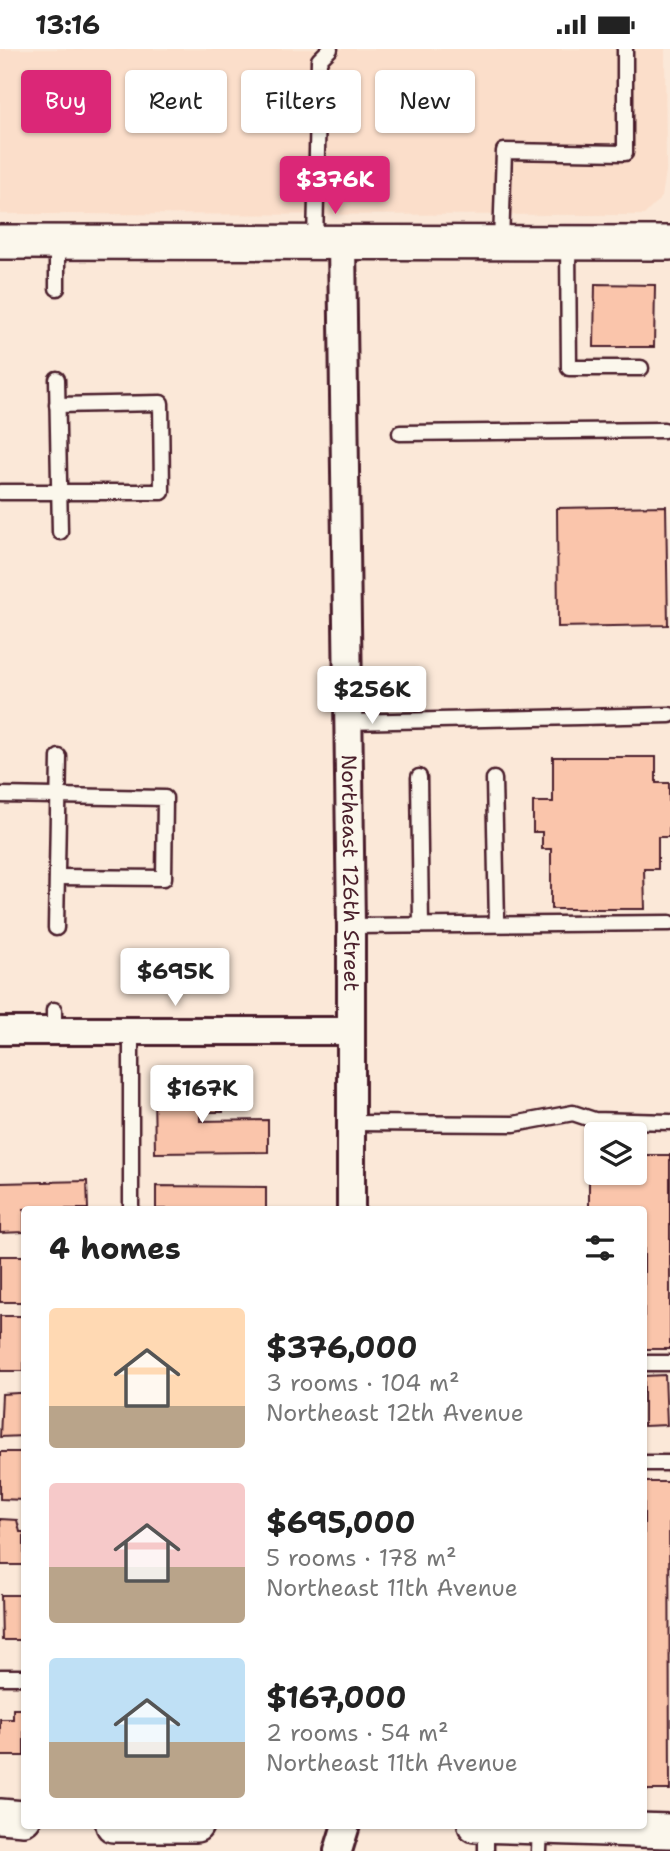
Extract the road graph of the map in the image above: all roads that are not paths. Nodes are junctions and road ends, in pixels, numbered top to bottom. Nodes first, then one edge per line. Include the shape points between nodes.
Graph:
1 (330, 49) edge
2 (625, 49) edge
3 (57, 242) junction
4 (0, 243) edge
5 (328, 243) junction
6 (501, 243) junction
7 (568, 243) junction
8 (670, 243) edge
9 (57, 288) dead end
10 (641, 368) dead end
11 (57, 379) dead end
12 (57, 405) junction
13 (664, 431) dead end
14 (400, 433) dead end
15 (59, 490) junction
16 (0, 492) edge
17 (60, 532) dead end
18 (670, 715) edge
19 (348, 722) junction
20 (59, 757) dead end
21 (419, 777) dead end
22 (494, 779) dead end
23 (58, 794) junction
24 (0, 795) edge
25 (57, 877) junction
26 (670, 923) edge
27 (497, 924) junction
28 (422, 925) junction
29 (351, 926) junction
30 (56, 928) dead end
31 (0, 1031) edge
32 (131, 1031) junction
33 (349, 1031) junction
34 (670, 1122) edge
35 (350, 1123) junction
36 (131, 1206) edge
37 (351, 1206) edge
38 (647, 1363) edge
39 (670, 1363) edge
40 (647, 1463) edge
41 (670, 1463) edge
42 (0, 1677) edge
43 (21, 1677) edge
44 (0, 1816) edge
45 (21, 1818) edge
46 (345, 1829) edge
47 (486, 1829) edge
48 (498, 1829) edge
49 (670, 1831) edge
50 (539, 1839) edge
51 (338, 1851) edge
52 (486, 1851) edge

1 - 5 lane via 319,60
2 - 6 lane via 625,153 504,151
3 - 4 street
3 - 5 street
3 - 9 lane
5 - 6 street
5 - 19 street, Northeast 126th Street
6 - 7 street
7 - 8 street
7 - 10 lane via 569,368
11 - 12 lane
12 - 15 lane
12 - 15 lane via 161,403 162,492
13 - 14 lane
15 - 16 lane
15 - 17 lane
18 - 19 lane
19 - 29 street, Northeast 126th Street
20 - 23 lane
21 - 28 lane
22 - 27 lane
23 - 24 lane
23 - 25 lane
23 - 25 lane via 165,798 164,878
25 - 30 lane
26 - 27 lane
27 - 28 lane
28 - 29 lane
29 - 33 street, Northeast 126th Street
31 - 32 street via 54,1021
32 - 33 street
32 - 36 lane
33 - 35 street, Northeast 126th Street
34 - 35 lane via 594,1120 573,1113 514,1124
35 - 37 street, Northeast 126th Street
38 - 39 lane
40 - 41 lane
42 - 43 lane
44 - 45 street
46 - 51 street
47 - 52 lane
48 - 50 street
49 - 50 street

